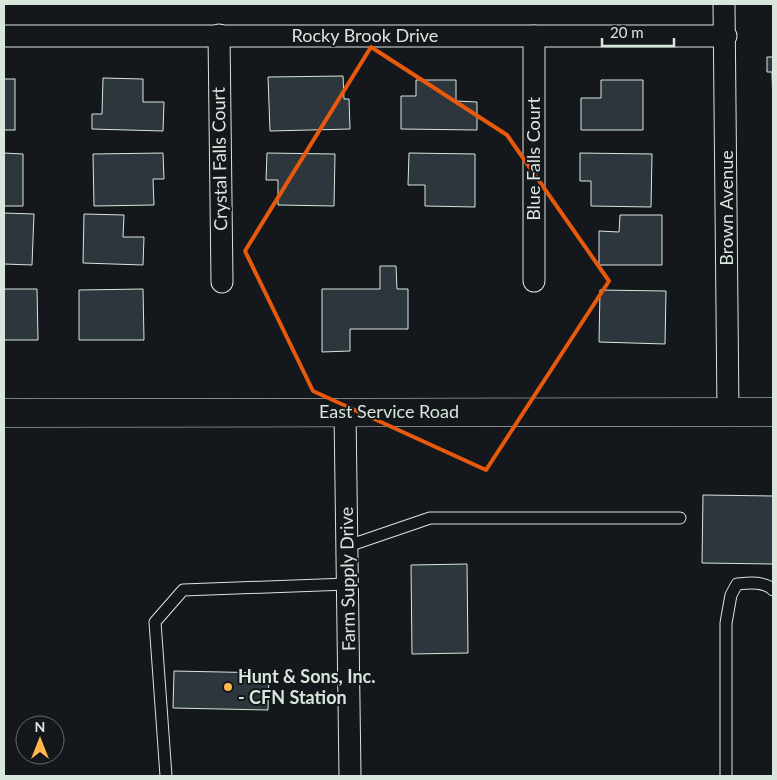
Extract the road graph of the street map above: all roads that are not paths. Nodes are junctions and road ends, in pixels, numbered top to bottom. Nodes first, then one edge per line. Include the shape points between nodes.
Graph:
1 (724, 4) edge
2 (219, 35) junction
3 (4, 36) edge
4 (534, 36) junction
5 (726, 36) junction
6 (534, 281) dead end
7 (222, 282) dead end
8 (345, 412) junction
9 (728, 412) junction
10 (773, 412) edge
11 (4, 413) edge
12 (680, 518) dead end
13 (348, 546) junction
14 (348, 584) junction
15 (773, 590) edge
16 (166, 776) edge
17 (350, 776) edge
18 (726, 776) edge

1 - 5 street, Brown Avenue
2 - 3 street, Rocky Brook Drive
2 - 4 street, Rocky Brook Drive
2 - 7 street, Crystal Falls Court
4 - 5 street, Rocky Brook Drive
4 - 6 street, Blue Falls Court
5 - 9 street, Brown Avenue
8 - 9 street, East Service Road
8 - 11 street, East Service Road
8 - 13 street, Farm Supply Drive
9 - 10 street, East Service Road
12 - 13 lane via 430,518
13 - 14 street, Farm Supply Drive
14 - 16 lane via 184,590 154,622
14 - 17 street, Farm Supply Drive
15 - 18 lane via 770,586 750,582 736,584 730,595 726,623

